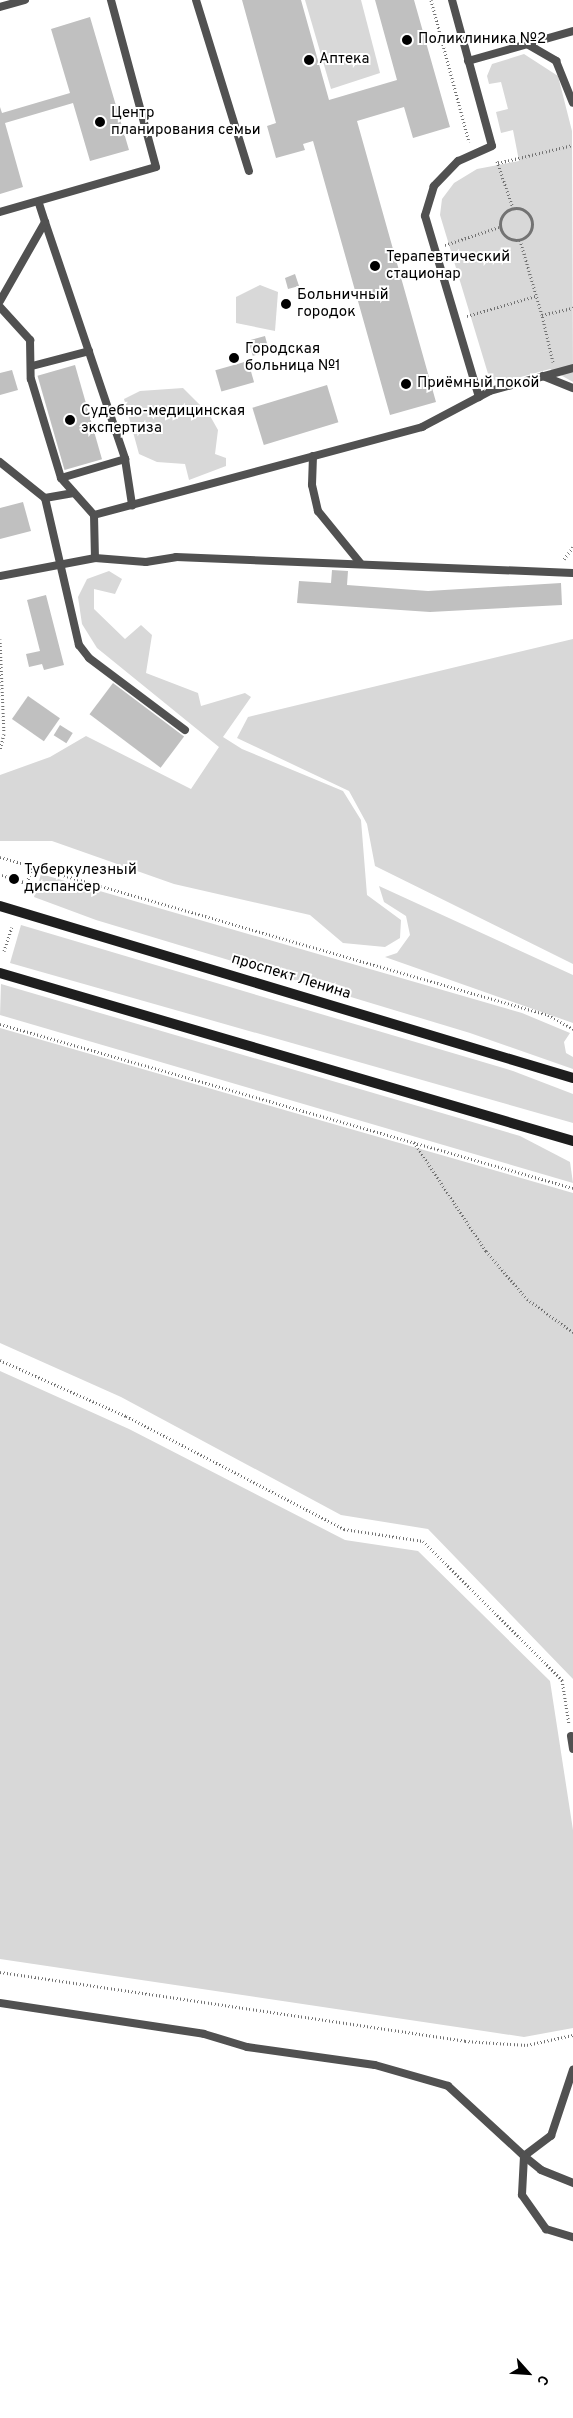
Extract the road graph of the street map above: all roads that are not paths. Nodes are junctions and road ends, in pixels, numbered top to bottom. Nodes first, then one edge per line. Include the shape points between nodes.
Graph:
1 (25, 0) edge
2 (111, 0) edge
3 (196, 0) edge
4 (452, 0) edge
5 (0, 8) edge
6 (573, 31) edge
7 (527, 44) junction
8 (468, 61) junction
9 (573, 103) edge
10 (249, 171) dead end
11 (39, 202) junction
12 (0, 212) edge
13 (45, 222) junction
14 (0, 300) edge
15 (0, 307) edge
16 (88, 351) junction
17 (32, 366) junction
18 (573, 368) edge
19 (543, 376) junction
20 (573, 388) edge
21 (479, 397) junction
22 (313, 456) junction
23 (125, 459) junction
24 (0, 462) edge
25 (61, 478) junction
26 (74, 493) junction
27 (45, 498) junction
28 (132, 505) junction
29 (94, 515) junction
30 (95, 558) junction
31 (361, 564) junction
32 (58, 565) junction
33 (573, 573) edge
34 (0, 576) edge
35 (185, 730) dead end
36 (0, 906) edge
37 (0, 973) edge
38 (573, 1078) edge
39 (573, 1141) edge
40 (571, 1736) road end
41 (573, 1749) edge
42 (0, 2003) edge
43 (573, 2070) edge
44 (524, 2156) junction
45 (573, 2183) edge
46 (573, 2236) edge

1 - 5 lane
2 - 11 lane via 156,166
3 - 10 lane
4 - 8 lane
6 - 7 lane
7 - 8 lane
7 - 9 lane via 559,65
8 - 21 lane via 492,146 472,153 434,186 425,216
11 - 12 lane
11 - 13 lane
13 - 14 lane
13 - 16 lane
15 - 17 lane via 30,340
16 - 17 lane
16 - 23 lane
17 - 25 lane via 31,379
18 - 19 lane
19 - 20 lane
19 - 21 lane
21 - 22 lane via 422,427
22 - 28 lane
22 - 31 lane via 312,485 318,511
23 - 25 lane
23 - 28 lane
24 - 27 lane
25 - 26 lane
26 - 27 lane
26 - 29 lane
27 - 32 lane
28 - 29 lane
29 - 30 lane
30 - 31 lane
30 - 32 lane
31 - 33 lane
32 - 34 lane
32 - 35 lane via 79,645 89,658
36 - 38 street, проспект Ленина
37 - 39 street
40 - 41 lane
42 - 44 lane via 204,2034 248,2047 375,2065 448,2086
43 - 44 lane via 551,2136
44 - 45 lane via 541,2170
44 - 46 lane via 522,2195 546,2229

